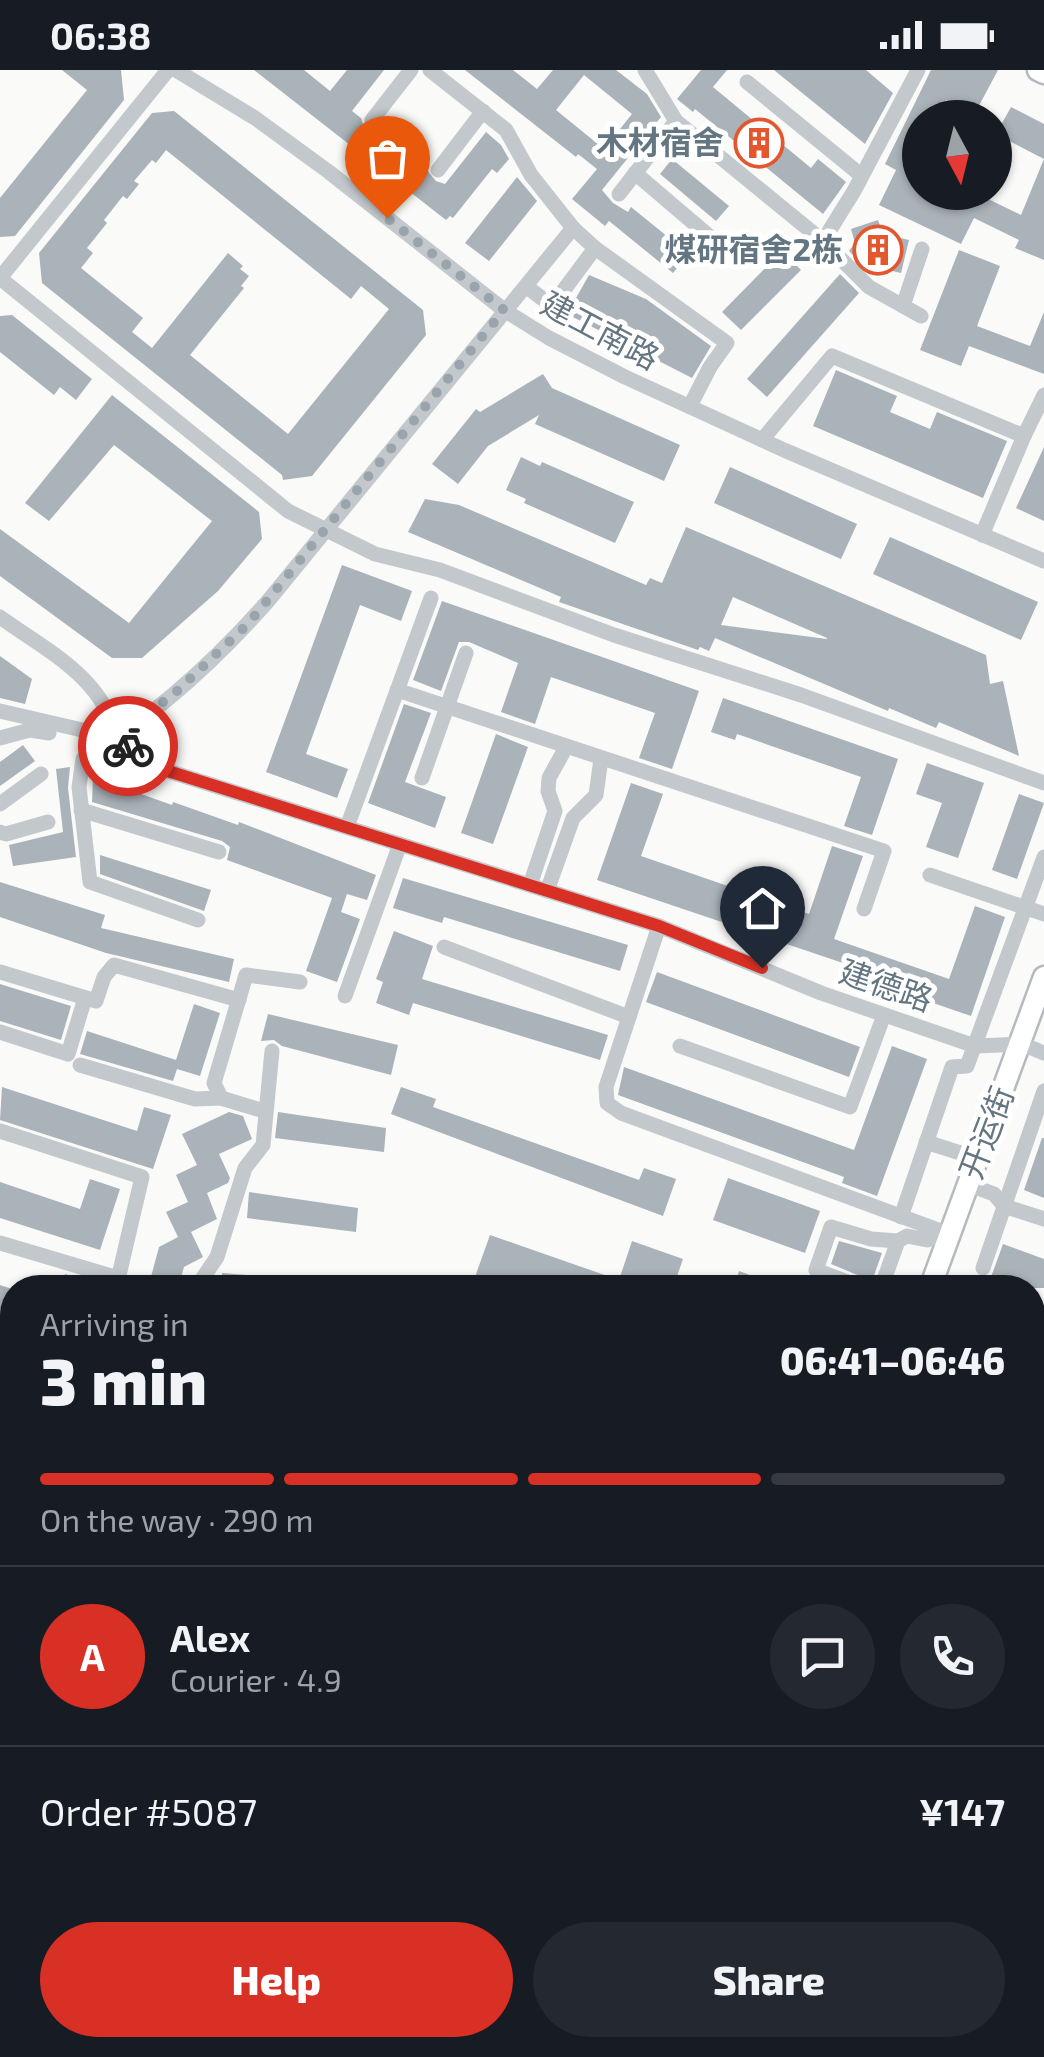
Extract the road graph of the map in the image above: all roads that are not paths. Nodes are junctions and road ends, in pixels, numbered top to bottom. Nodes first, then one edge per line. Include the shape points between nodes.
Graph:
1 (168, 70) edge
2 (176, 70) edge
3 (411, 70) edge
4 (430, 70) edge
5 (644, 70) edge
6 (912, 72) edge
7 (747, 82) dead end
8 (483, 112) junction
9 (372, 120) dead end
10 (676, 121) junction
11 (438, 170) dead end
12 (635, 173) junction
13 (862, 176) junction
14 (619, 194) dead end
15 (574, 228) junction
16 (709, 236) dead end
17 (823, 241) junction
18 (595, 248) junction
19 (922, 249) dead end
20 (0, 278) edge
21 (527, 287) junction
22 (903, 306) junction
23 (504, 310) junction
24 (921, 316) dead end
25 (1044, 394) edge
26 (690, 406) junction
27 (1024, 436) junction
28 (762, 440) junction
29 (324, 531) junction
30 (982, 534) junction
31 (1044, 561) edge
32 (431, 598) dead end
33 (0, 617) edge
34 (466, 653) dead end
35 (397, 690) junction
36 (447, 708) junction
37 (0, 711) edge
38 (0, 738) edge
39 (117, 738) junction
40 (566, 748) junction
41 (601, 759) junction
42 (41, 774) dead end
43 (422, 778) dead end
44 (1044, 784) edge
45 (0, 804) edge
46 (81, 810) junction
47 (48, 822) dead end
48 (347, 827) junction
49 (0, 832) edge
50 (400, 844) junction
51 (219, 852) dead end
52 (1044, 857) edge
53 (930, 876) dead end
54 (530, 885) junction
55 (548, 890) junction
56 (1026, 908) junction
57 (864, 909) dead end
58 (1044, 914) edge
59 (198, 920) dead end
60 (659, 926) junction
61 (444, 947) dead end
62 (0, 972) edge
63 (1044, 977) edge
64 (300, 982) dead end
65 (345, 996) dead end
66 (86, 998) junction
67 (238, 1000) junction
68 (884, 1015) junction
69 (629, 1017) junction
70 (0, 1032) edge
71 (1022, 1044) junction
72 (680, 1046) dead end
73 (975, 1046) junction
74 (272, 1051) dead end
75 (1044, 1053) edge
76 (80, 1065) dead end
77 (1044, 1091) edge
78 (221, 1098) junction
79 (264, 1111) junction
80 (0, 1131) edge
81 (926, 1142) junction
82 (976, 1158) junction
83 (968, 1184) junction
84 (1004, 1206) junction
85 (901, 1216) junction
86 (1044, 1219) edge
87 (949, 1234) junction
88 (898, 1241) junction
89 (0, 1243) edge
90 (983, 1268) dead end
91 (94, 1275) edge
92 (119, 1275) edge
93 (205, 1275) edge
94 (829, 1275) edge
95 (886, 1275) edge
96 (935, 1275) edge

1 - 20 street
2 - 23 street, 建工南路 via 329,172
3 - 9 street
4 - 8 street
5 - 10 street
6 - 13 street
7 - 13 street
8 - 11 street
8 - 15 street via 506,130
10 - 12 street
10 - 17 street
12 - 14 street
12 - 16 street
13 - 17 street
15 - 18 street
15 - 21 street
17 - 22 street via 868,287
18 - 21 street via 552,306
18 - 26 street via 726,343
19 - 22 street
20 - 29 street via 288,511
21 - 23 street
22 - 24 street
23 - 26 street, 建工南路
23 - 29 street
25 - 27 street
26 - 28 street, 建工南路
27 - 28 street via 832,356
27 - 30 street
28 - 30 street, 建工南路
29 - 39 street via 227,647
29 - 44 street
30 - 31 street, 建工南路
32 - 35 street
33 - 39 street via 88,681 112,713
34 - 36 street
35 - 36 street
35 - 48 street
36 - 40 street
36 - 43 street
37 - 39 street, 建德路
38 - 39 street via 30,730 87,741
39 - 46 street via 83,759
39 - 48 street, 建德路 via 171,772
40 - 41 street
40 - 54 street via 549,778 555,811
41 - 55 street via 596,795 573,818
41 - 57 street via 884,851
42 - 45 street
46 - 51 street
46 - 59 street via 90,882
47 - 49 street
48 - 50 street, 建德路
50 - 54 street, 建德路
50 - 65 street
52 - 56 street
53 - 56 street
54 - 55 street, 建德路
55 - 60 street, 建德路
56 - 58 street
56 - 73 street
60 - 68 street, 建德路
60 - 69 street
61 - 69 street
62 - 66 street
63 - 71 main road, 开运街
64 - 67 street via 246,975
66 - 67 street via 96,1002 114,965
66 - 70 street via 68,1054
67 - 78 street via 214,1083
68 - 72 street via 850,1107
68 - 73 street, 建德路
69 - 85 street via 606,1086 608,1103 621,1113
71 - 73 street, 建德路
71 - 75 street
71 - 82 main road, 开运街
73 - 81 street via 967,1066 952,1067
74 - 79 street
76 - 78 street via 195,1099
77 - 84 street
78 - 79 street
79 - 93 street via 262,1145 245,1168 217,1257
80 - 92 street via 142,1178
81 - 82 street
81 - 85 street
82 - 83 main road, 开运街
83 - 84 street via 994,1194
83 - 87 main road, 开运街
84 - 86 street
84 - 90 street
85 - 87 street
87 - 88 street
87 - 96 main road, 开运街
88 - 94 street via 831,1227 816,1270
88 - 95 street
89 - 91 street

